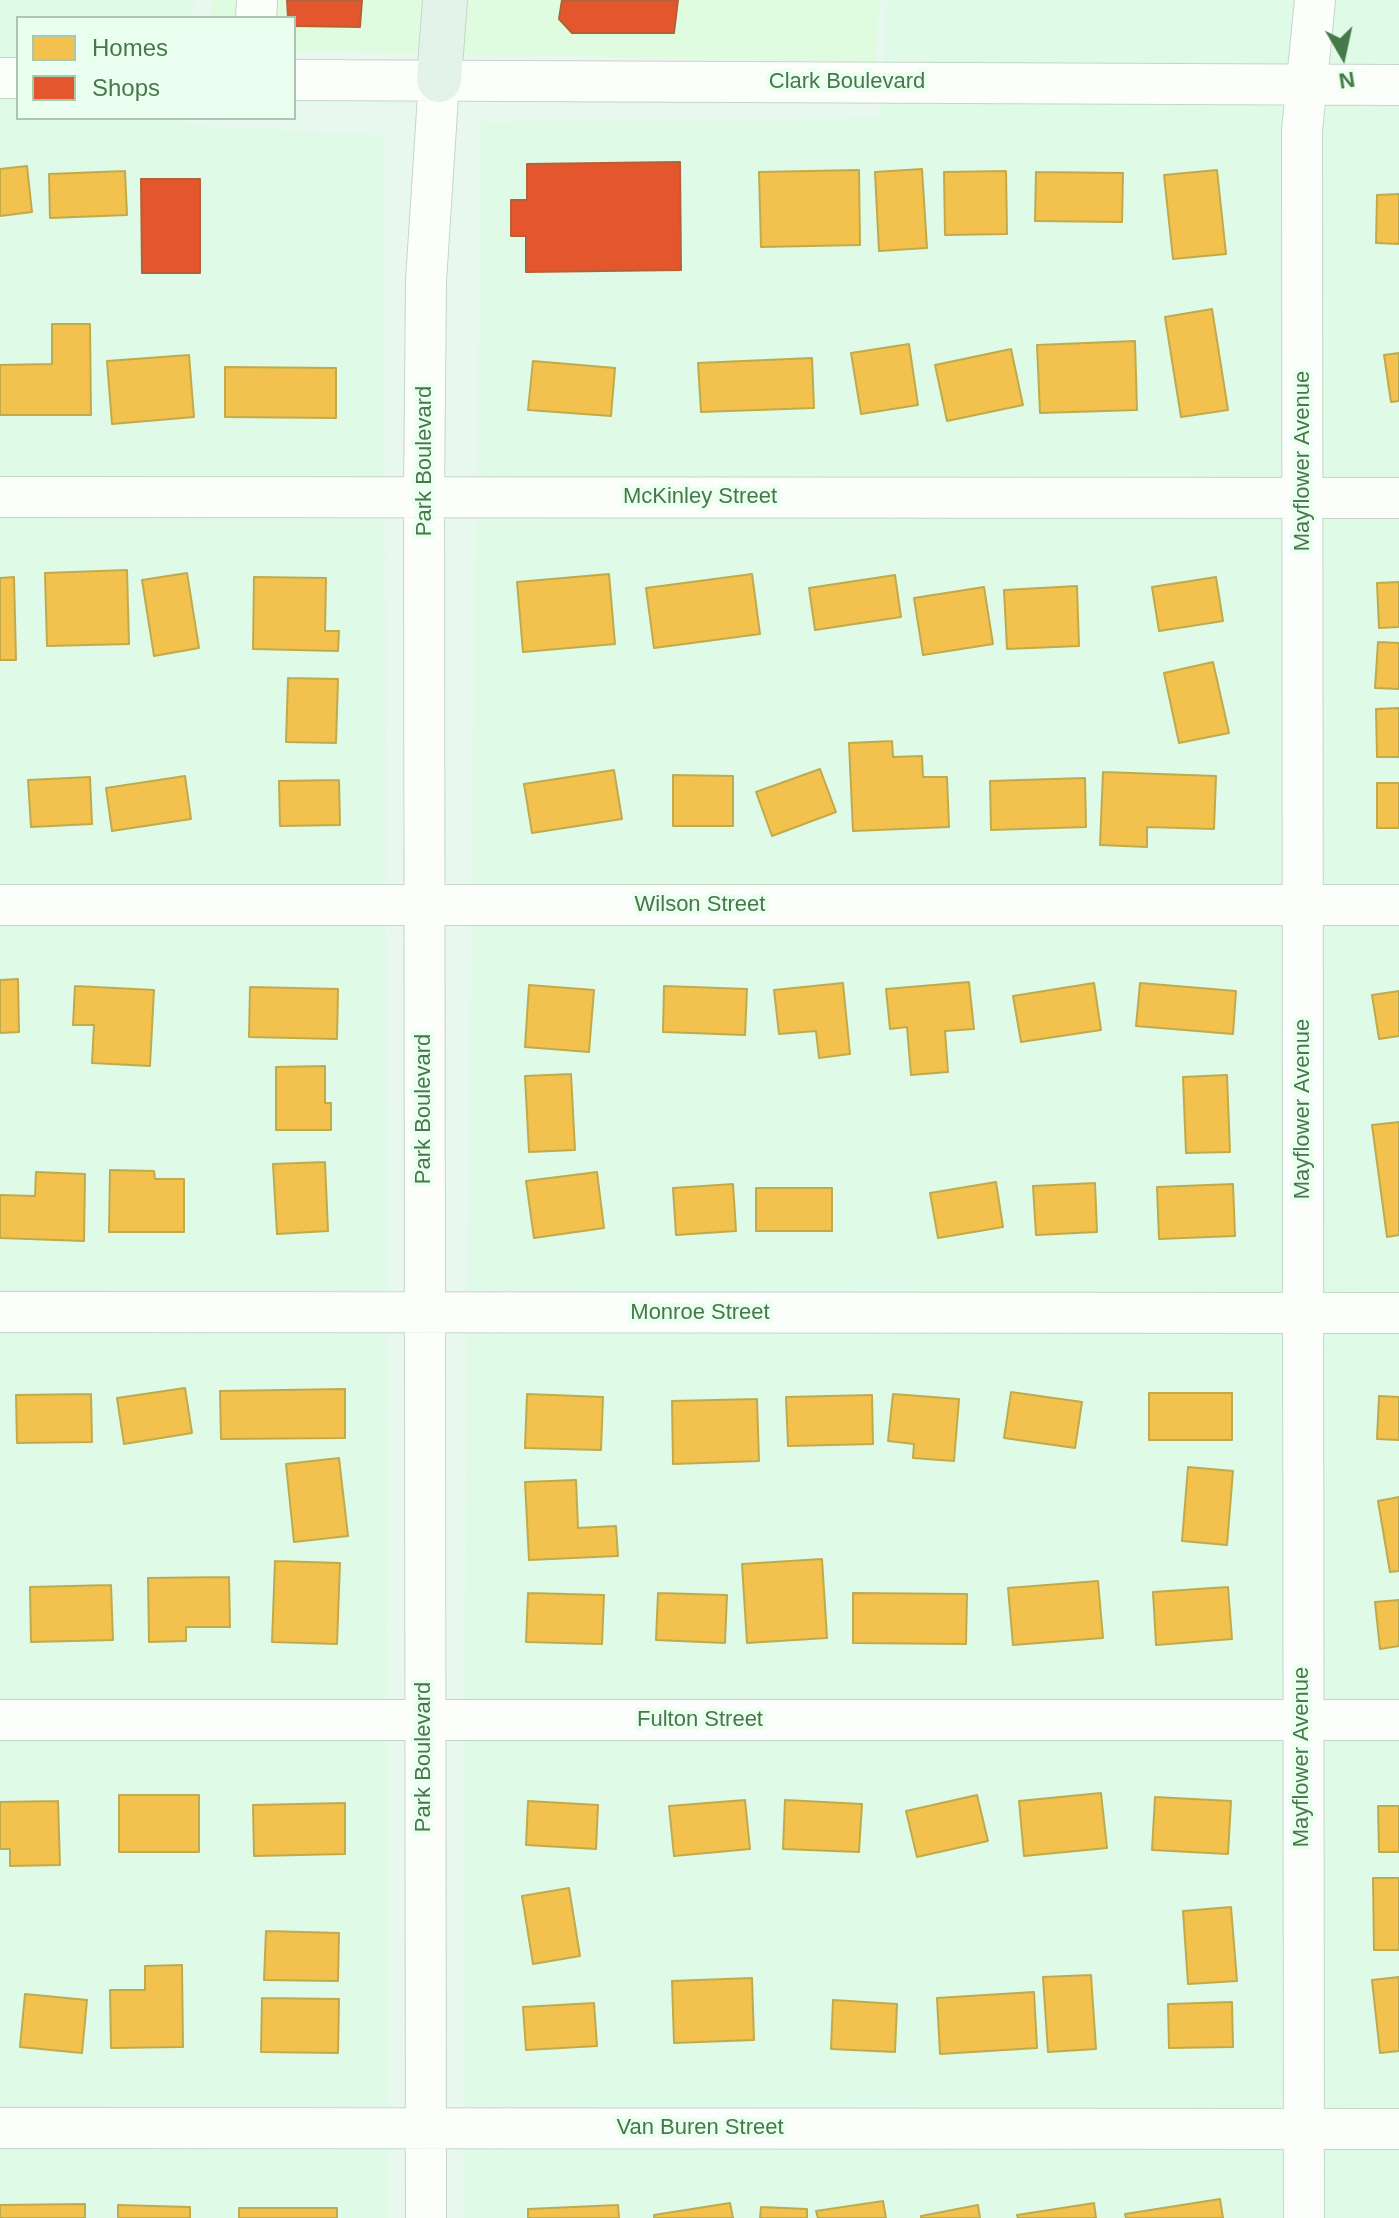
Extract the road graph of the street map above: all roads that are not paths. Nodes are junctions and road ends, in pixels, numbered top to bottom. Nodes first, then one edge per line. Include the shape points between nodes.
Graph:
1 (445, 0) edge
2 (1315, 0) edge
3 (296, 80) edge
4 (439, 80) junction
5 (1309, 84) junction
6 (1399, 85) edge
7 (0, 497) edge
8 (424, 497) junction
9 (1303, 498) junction
10 (1399, 498) edge
11 (0, 905) edge
12 (424, 905) junction
13 (1303, 905) junction
14 (1399, 905) edge
15 (0, 1312) edge
16 (424, 1313) junction
17 (1303, 1313) junction
18 (1399, 1313) edge
19 (0, 1720) edge
20 (424, 1720) junction
21 (1302, 1720) junction
22 (1399, 1720) edge
23 (1304, 2127) junction
24 (0, 2128) edge
25 (426, 2128) junction
26 (1399, 2129) edge
27 (426, 2218) edge
28 (1304, 2218) edge

1 - 4 main road, Park Boulevard
2 - 5 street, Mayflower Avenue
3 - 4 street, Clark Boulevard
4 - 5 street, Clark Boulevard
4 - 8 street, Park Boulevard via 426,281
5 - 6 street, Clark Boulevard
5 - 9 street, Mayflower Avenue via 1302,131
7 - 8 street, McKinley Street
8 - 9 street, McKinley Street
8 - 12 street, Park Boulevard
9 - 10 street, McKinley Street
9 - 13 street, Mayflower Avenue
11 - 12 street, Wilson Street
12 - 13 street, Wilson Street
12 - 16 street, Park Boulevard
13 - 14 street, Wilson Street
13 - 17 street, Mayflower Avenue
15 - 16 street, Monroe Street
16 - 17 street, Monroe Street
16 - 20 street, Park Boulevard
17 - 18 street, Monroe Street
17 - 21 street, Mayflower Avenue
19 - 20 street, Fulton Street
20 - 21 street, Fulton Street
20 - 25 street, Park Boulevard
21 - 22 street, Fulton Street
21 - 23 street, Mayflower Avenue
23 - 25 street, Van Buren Street
23 - 26 street, Van Buren Street
23 - 28 street, Mayflower Avenue
24 - 25 street, Van Buren Street
25 - 27 street, Park Boulevard

